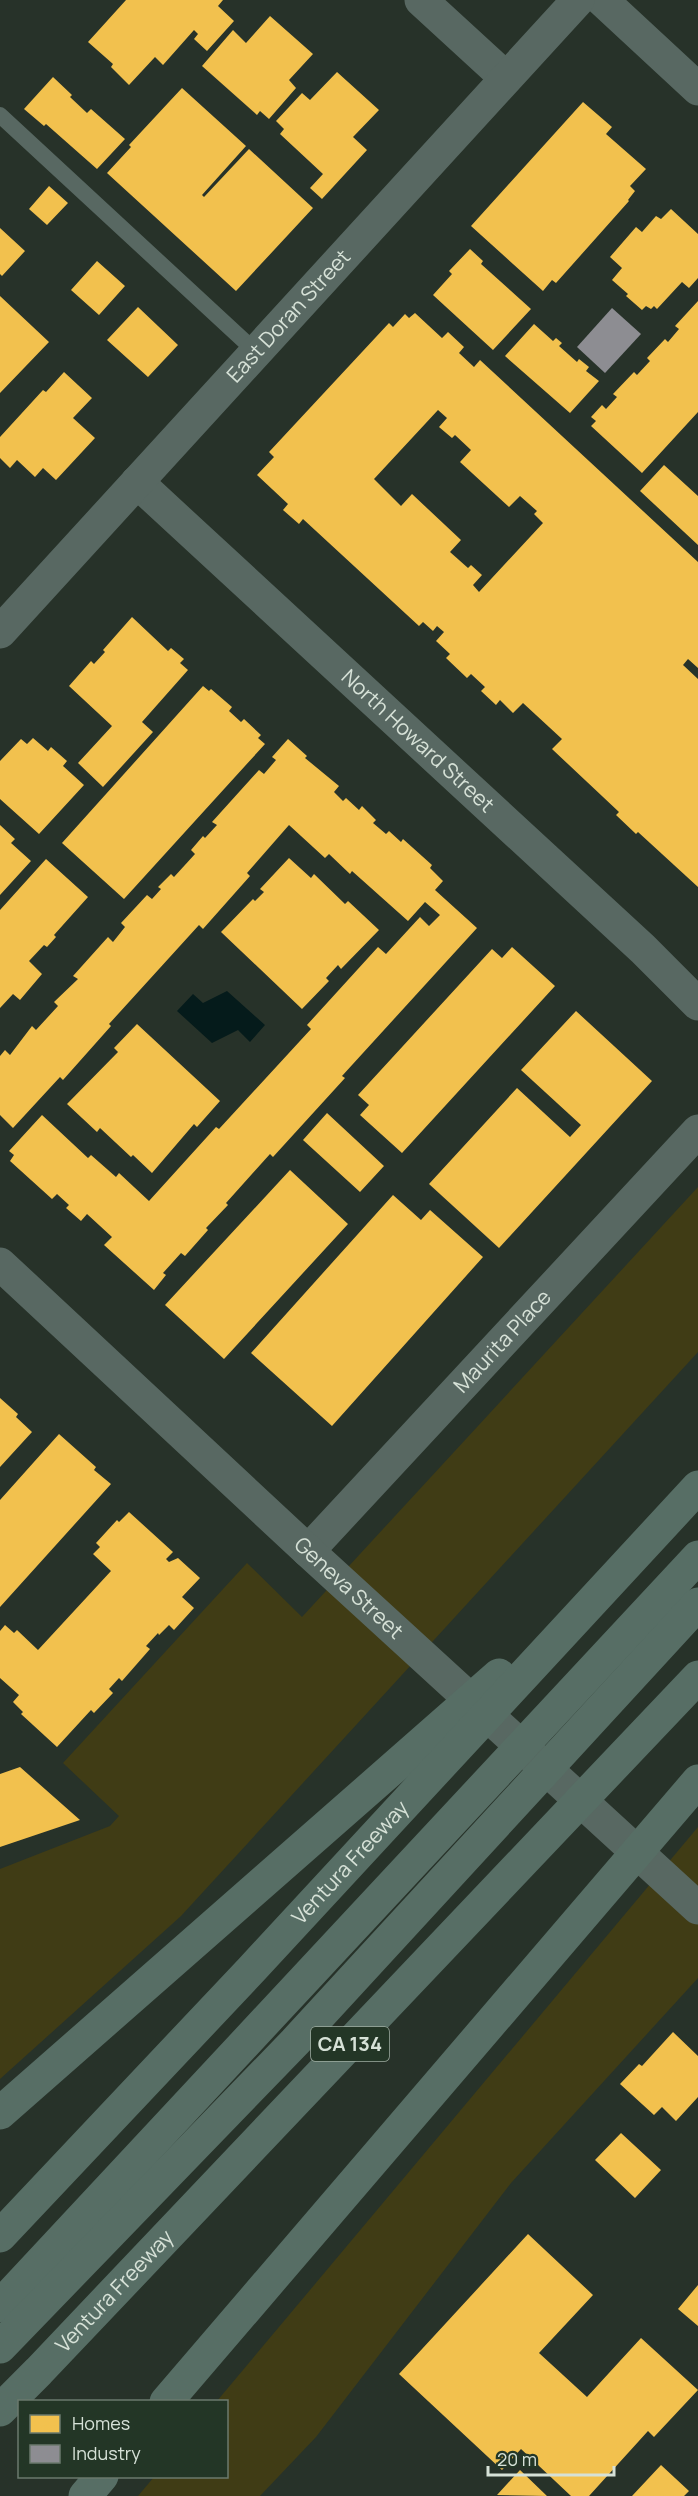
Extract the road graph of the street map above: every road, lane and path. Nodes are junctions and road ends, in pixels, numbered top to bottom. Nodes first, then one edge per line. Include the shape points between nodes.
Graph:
1 (421, 0) edge
2 (578, 0) edge
3 (602, 0) edge
4 (506, 78) junction
5 (698, 89) edge
6 (0, 115) edge
7 (256, 352) junction
8 (137, 482) junction
9 (4, 618) edge
10 (698, 1004) edge
11 (698, 1131) edge
12 (0, 1264) edge
13 (698, 1487) edge
14 (308, 1551) junction
15 (638, 1552) junction
16 (698, 1557) edge
17 (698, 1604) edge
18 (698, 1677) edge
19 (698, 1781) edge
20 (696, 1906) edge
21 (0, 2113) edge
22 (0, 2236) edge
23 (0, 2306) edge
24 (0, 2347) edge
25 (168, 2400) edge
26 (0, 2410) edge
27 (100, 2478) edge
28 (85, 2496) edge

1 - 4 street
2 - 4 street, East Doran Street
3 - 5 street
4 - 7 street, East Doran Street
6 - 7 lane
7 - 8 street, East Doran Street
8 - 9 street, East Doran Street
8 - 10 street, North Howard Street
11 - 14 street, Maurita Place
12 - 14 street, Geneva Street
13 - 15 highway, Ventura Freeway
14 - 20 street, Geneva Street
15 - 21 highway
15 - 22 highway, Ventura Freeway
16 - 23 highway
17 - 24 highway via 295,2042
18 - 26 highway, Ventura Freeway / CA 134
19 - 25 highway
27 - 28 highway

